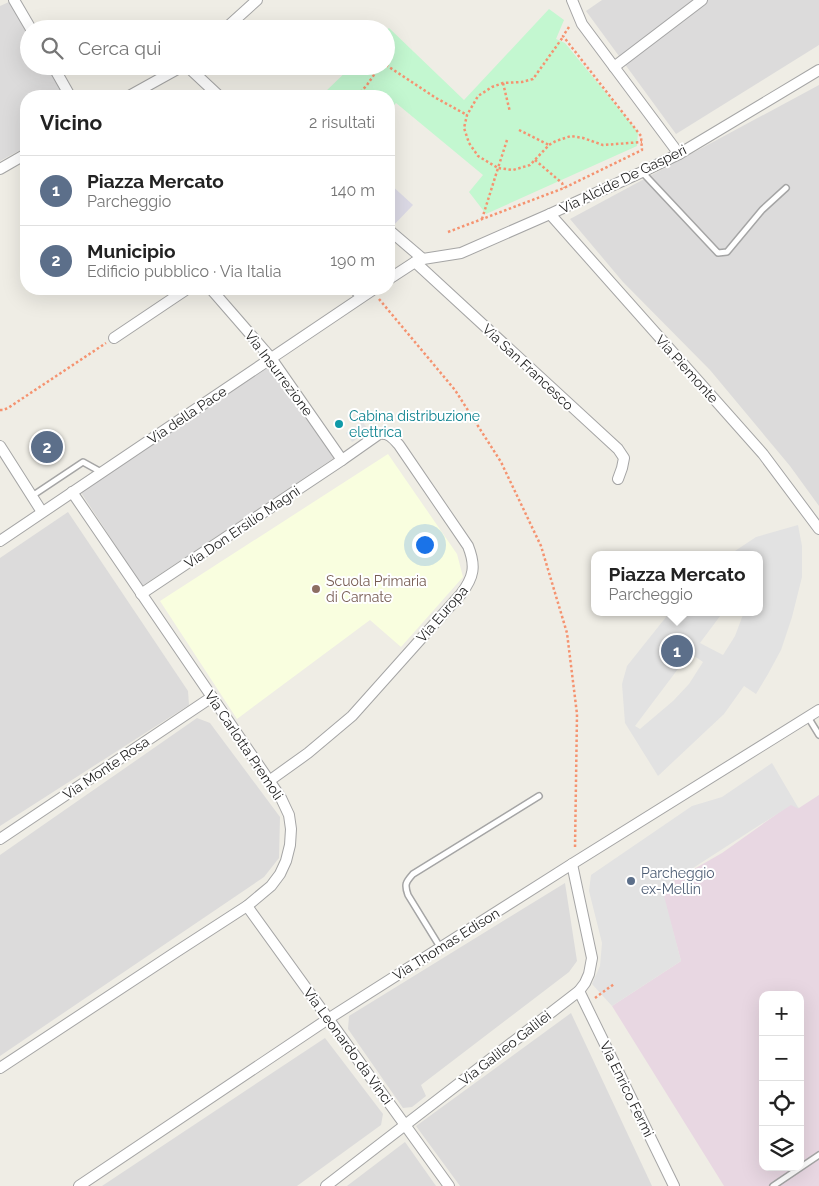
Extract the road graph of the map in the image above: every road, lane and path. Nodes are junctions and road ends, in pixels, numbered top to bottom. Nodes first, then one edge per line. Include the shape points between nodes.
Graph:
1 (14, 0) edge
2 (257, 0) edge
3 (572, 0) edge
4 (702, 0) edge
5 (26, 20) edge
6 (236, 20) edge
7 (569, 26) dead end
8 (563, 36) junction
9 (614, 67) junction
10 (819, 70) edge
11 (395, 71) edge
12 (58, 75) edge
13 (167, 75) edge
14 (197, 75) edge
15 (374, 75) edge
16 (503, 83) junction
17 (67, 90) edge
18 (140, 90) edge
19 (213, 90) edge
20 (363, 90) edge
21 (510, 112) dead end
22 (467, 115) junction
23 (519, 130) dead end
24 (507, 140) dead end
25 (642, 142) junction
26 (549, 145) junction
27 (679, 154) junction
28 (20, 158) edge
29 (535, 160) junction
30 (498, 168) junction
31 (0, 170) edge
32 (642, 172) junction
33 (564, 188) junction
34 (786, 188) dead end
35 (550, 214) junction
36 (482, 219) junction
37 (448, 232) dead end
38 (395, 236) edge
39 (419, 260) junction
40 (395, 275) edge
41 (178, 295) edge
42 (216, 295) edge
43 (354, 295) edge
44 (378, 295) edge
45 (114, 338) joint
46 (271, 358) junction
47 (0, 410) edge
48 (0, 446) edge
49 (342, 460) junction
50 (101, 472) junction
51 (618, 480) dead end
52 (72, 492) junction
53 (32, 496) junction
54 (42, 512) junction
55 (819, 529) edge
56 (0, 541) edge
57 (142, 594) junction
58 (212, 697) junction
59 (819, 710) edge
60 (808, 717) junction
61 (819, 735) edge
62 (269, 781) junction
63 (538, 796) dead end
64 (0, 839) edge
65 (572, 864) junction
66 (247, 906) junction
67 (440, 948) junction
68 (614, 984) dead end
69 (579, 991) junction
70 (601, 994) dead end
71 (328, 1019) junction
72 (0, 1068) edge
73 (405, 1125) junction
74 (819, 1155) edge
75 (79, 1186) edge
76 (326, 1186) edge
77 (449, 1186) edge
78 (674, 1186) edge
79 (773, 1186) edge

1 - 5 street
2 - 6 street
3 - 9 street via 582,24
4 - 9 street
7 - 8 path
8 - 16 path via 533,79
8 - 25 path via 641,136
9 - 27 street
10 - 27 street, Via Alcide De Gasperi
11 - 22 path
12 - 17 street
13 - 18 street
14 - 19 street
15 - 20 path
16 - 21 path
16 - 22 path via 478,96
22 - 30 path via 464,128 469,143 478,156
23 - 26 path
24 - 30 path
25 - 26 path via 603,145 571,136
25 - 33 path via 642,150
26 - 29 path
27 - 32 street, Via Alcide De Gasperi
28 - 31 street
29 - 30 path via 513,170
29 - 33 path
30 - 36 path
32 - 34 lane via 718,253 727,252 762,210
32 - 35 street, Via Alcide De Gasperi
33 - 36 path
35 - 39 street, Via Alcide De Gasperi via 461,253
35 - 55 street, Via Piemonte via 763,454
36 - 37 path
38 - 39 street, Via San Francesco
39 - 40 street
39 - 51 street, Via San Francesco via 618,449 624,458
41 - 45 street
42 - 46 street, Via Insurrezione
43 - 46 street, Via della Pace
44 - 65 path via 455,390 501,462 541,546 567,633 577,714
45 - 47 path via 8,408
46 - 49 street, Via Insurrezione
46 - 50 street, Via della Pace
48 - 53 street
49 - 57 street, Via Don Ersilio Magni
49 - 62 street, Via Europa via 379,434 394,439 468,546 473,573 461,594 352,716
50 - 52 street, Via della Pace
50 - 53 lane via 84,462
52 - 54 street, Via della Pace
52 - 57 street, Via Carlotta Premoli
53 - 54 street
54 - 56 street, Via della Pace
57 - 58 street, Via Carlotta Premoli
58 - 62 street, Via Carlotta Premoli
58 - 64 street, Via Monte Rosa
59 - 60 street, Via Thomas Edison
60 - 61 lane
60 - 65 street, Via Thomas Edison
62 - 66 street, Via Carlotta Premoli via 288,815 290,845 280,874
63 - 67 lane via 406,881 408,895
65 - 67 street, Via Thomas Edison
65 - 69 street, Via Galileo Galilei via 592,958 589,974
66 - 71 street, Via Leonardo da Vinci
66 - 72 street, Via Carlotta Premoli
67 - 71 street, Via Thomas Edison
68 - 70 path
69 - 73 street, Via Galileo Galilei
69 - 78 street, Via Enrico Fermi
71 - 73 street, Via Leonardo da Vinci
71 - 75 street, Via Thomas Edison
73 - 76 street, Via Galileo Galilei
73 - 77 street, Via Leonardo da Vinci
74 - 79 lane

